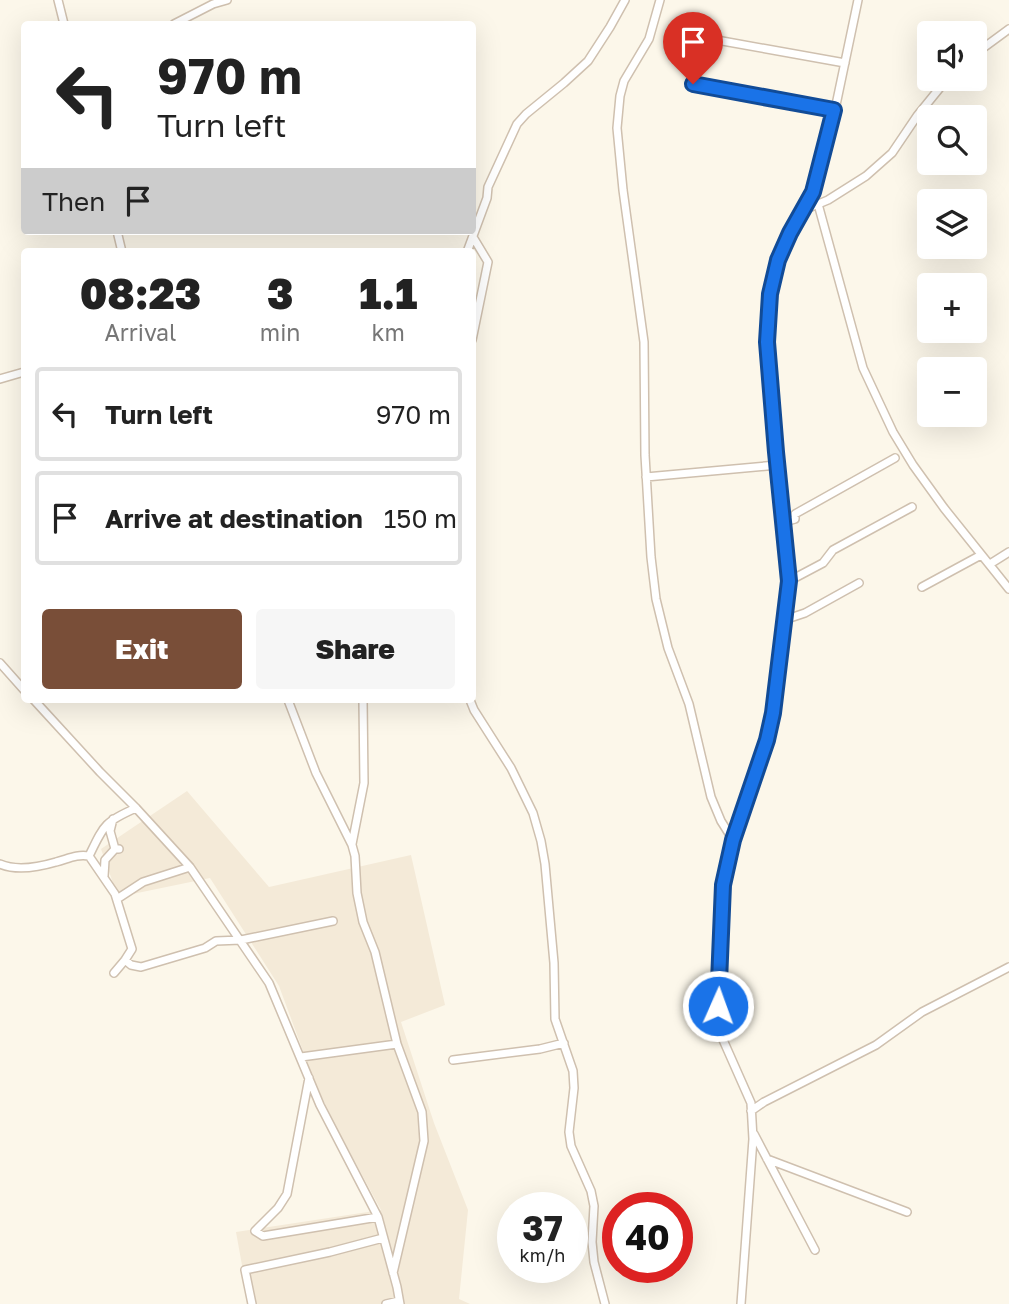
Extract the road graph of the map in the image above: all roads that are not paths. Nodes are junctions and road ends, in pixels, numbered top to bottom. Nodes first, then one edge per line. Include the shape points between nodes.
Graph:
1 (58, 0) edge
2 (227, 0) edge
3 (625, 0) edge
4 (660, 0) edge
5 (858, 0) edge
6 (63, 21) edge
7 (180, 21) edge
8 (1009, 29) edge
9 (700, 37) dead end
10 (987, 45) edge
11 (845, 63) junction
12 (693, 84) dead end
13 (937, 91) edge
14 (834, 110) junction
15 (818, 204) junction
16 (804, 210) junction
17 (476, 229) edge
18 (473, 237) joint
19 (469, 248) edge
20 (476, 320) edge
21 (21, 373) edge
22 (0, 379) edge
23 (895, 458) dead end
24 (778, 465) junction
25 (646, 477) junction
26 (912, 507) dead end
27 (784, 522) junction
28 (1009, 552) edge
29 (981, 555) junction
30 (990, 564) junction
31 (789, 581) junction
32 (859, 583) dead end
33 (922, 587) dead end
34 (1009, 589) edge
35 (784, 620) junction
36 (0, 663) edge
37 (21, 687) edge
38 (37, 703) edge
39 (289, 703) edge
40 (363, 703) edge
41 (471, 703) edge
42 (136, 808) junction
43 (113, 818) junction
44 (733, 840) junction
45 (352, 845) junction
46 (89, 856) junction
47 (0, 863) edge
48 (190, 867) junction
49 (103, 877) junction
50 (117, 899) junction
51 (333, 921) dead end
52 (242, 940) junction
53 (125, 960) junction
54 (1009, 967) edge
55 (114, 973) dead end
56 (564, 1043) junction
57 (397, 1044) junction
58 (301, 1057) junction
59 (453, 1060) dead end
60 (310, 1078) junction
61 (751, 1111) junction
62 (752, 1130) junction
63 (767, 1158) junction
64 (907, 1212) dead end
65 (378, 1217) junction
66 (383, 1238) junction
67 (815, 1250) dead end
68 (393, 1274) junction
69 (399, 1303) edge
70 (252, 1304) edge
71 (386, 1304) edge
72 (606, 1304) edge
73 (741, 1304) edge

1 - 6 street
2 - 7 street
3 - 17 street via 588,61 517,124 488,187
4 - 25 street via 649,39 624,81 617,128 644,342
5 - 11 street
8 - 10 street
9 - 11 street
11 - 14 street
12 - 14 street
13 - 15 street via 892,153 866,176
14 - 16 street
15 - 16 street
15 - 29 street via 863,368 912,465
16 - 24 street via 778,260 768,317
18 - 19 street
18 - 20 street via 488,262
21 - 22 street
23 - 27 street
24 - 25 street
24 - 27 street
25 - 44 street via 651,557 663,629 689,704 711,797
26 - 31 street via 833,550 823,563
27 - 31 street
28 - 30 street
29 - 30 street
29 - 33 street
30 - 34 street
31 - 35 street
32 - 35 street
35 - 44 street via 767,740
36 - 37 street
38 - 42 street
39 - 45 street via 316,773
40 - 45 street via 365,783
41 - 56 street via 511,768 541,841 555,1019
42 - 43 street
42 - 48 street
43 - 46 street
43 - 49 street via 110,831 117,849 105,860
44 - 61 street via 723,885 718,1016 720,1033
45 - 57 street via 363,922 375,952
46 - 47 street via 17,868
46 - 49 street
48 - 50 street via 143,882
48 - 52 street
49 - 50 street
50 - 53 street via 132,949
51 - 52 street
52 - 53 street via 216,941 141,967
52 - 58 street via 269,983
53 - 55 street
54 - 61 street
56 - 59 street
56 - 72 street via 573,1071 571,1146 591,1191 594,1262
57 - 58 street
57 - 68 street via 422,1112 424,1141
58 - 60 street
60 - 65 street
60 - 65 street via 287,1194 255,1231 263,1236
61 - 62 street
62 - 63 street
62 - 73 street
63 - 64 street
63 - 67 street
65 - 66 street
66 - 68 street
66 - 70 street via 245,1270
68 - 69 street
69 - 71 street

